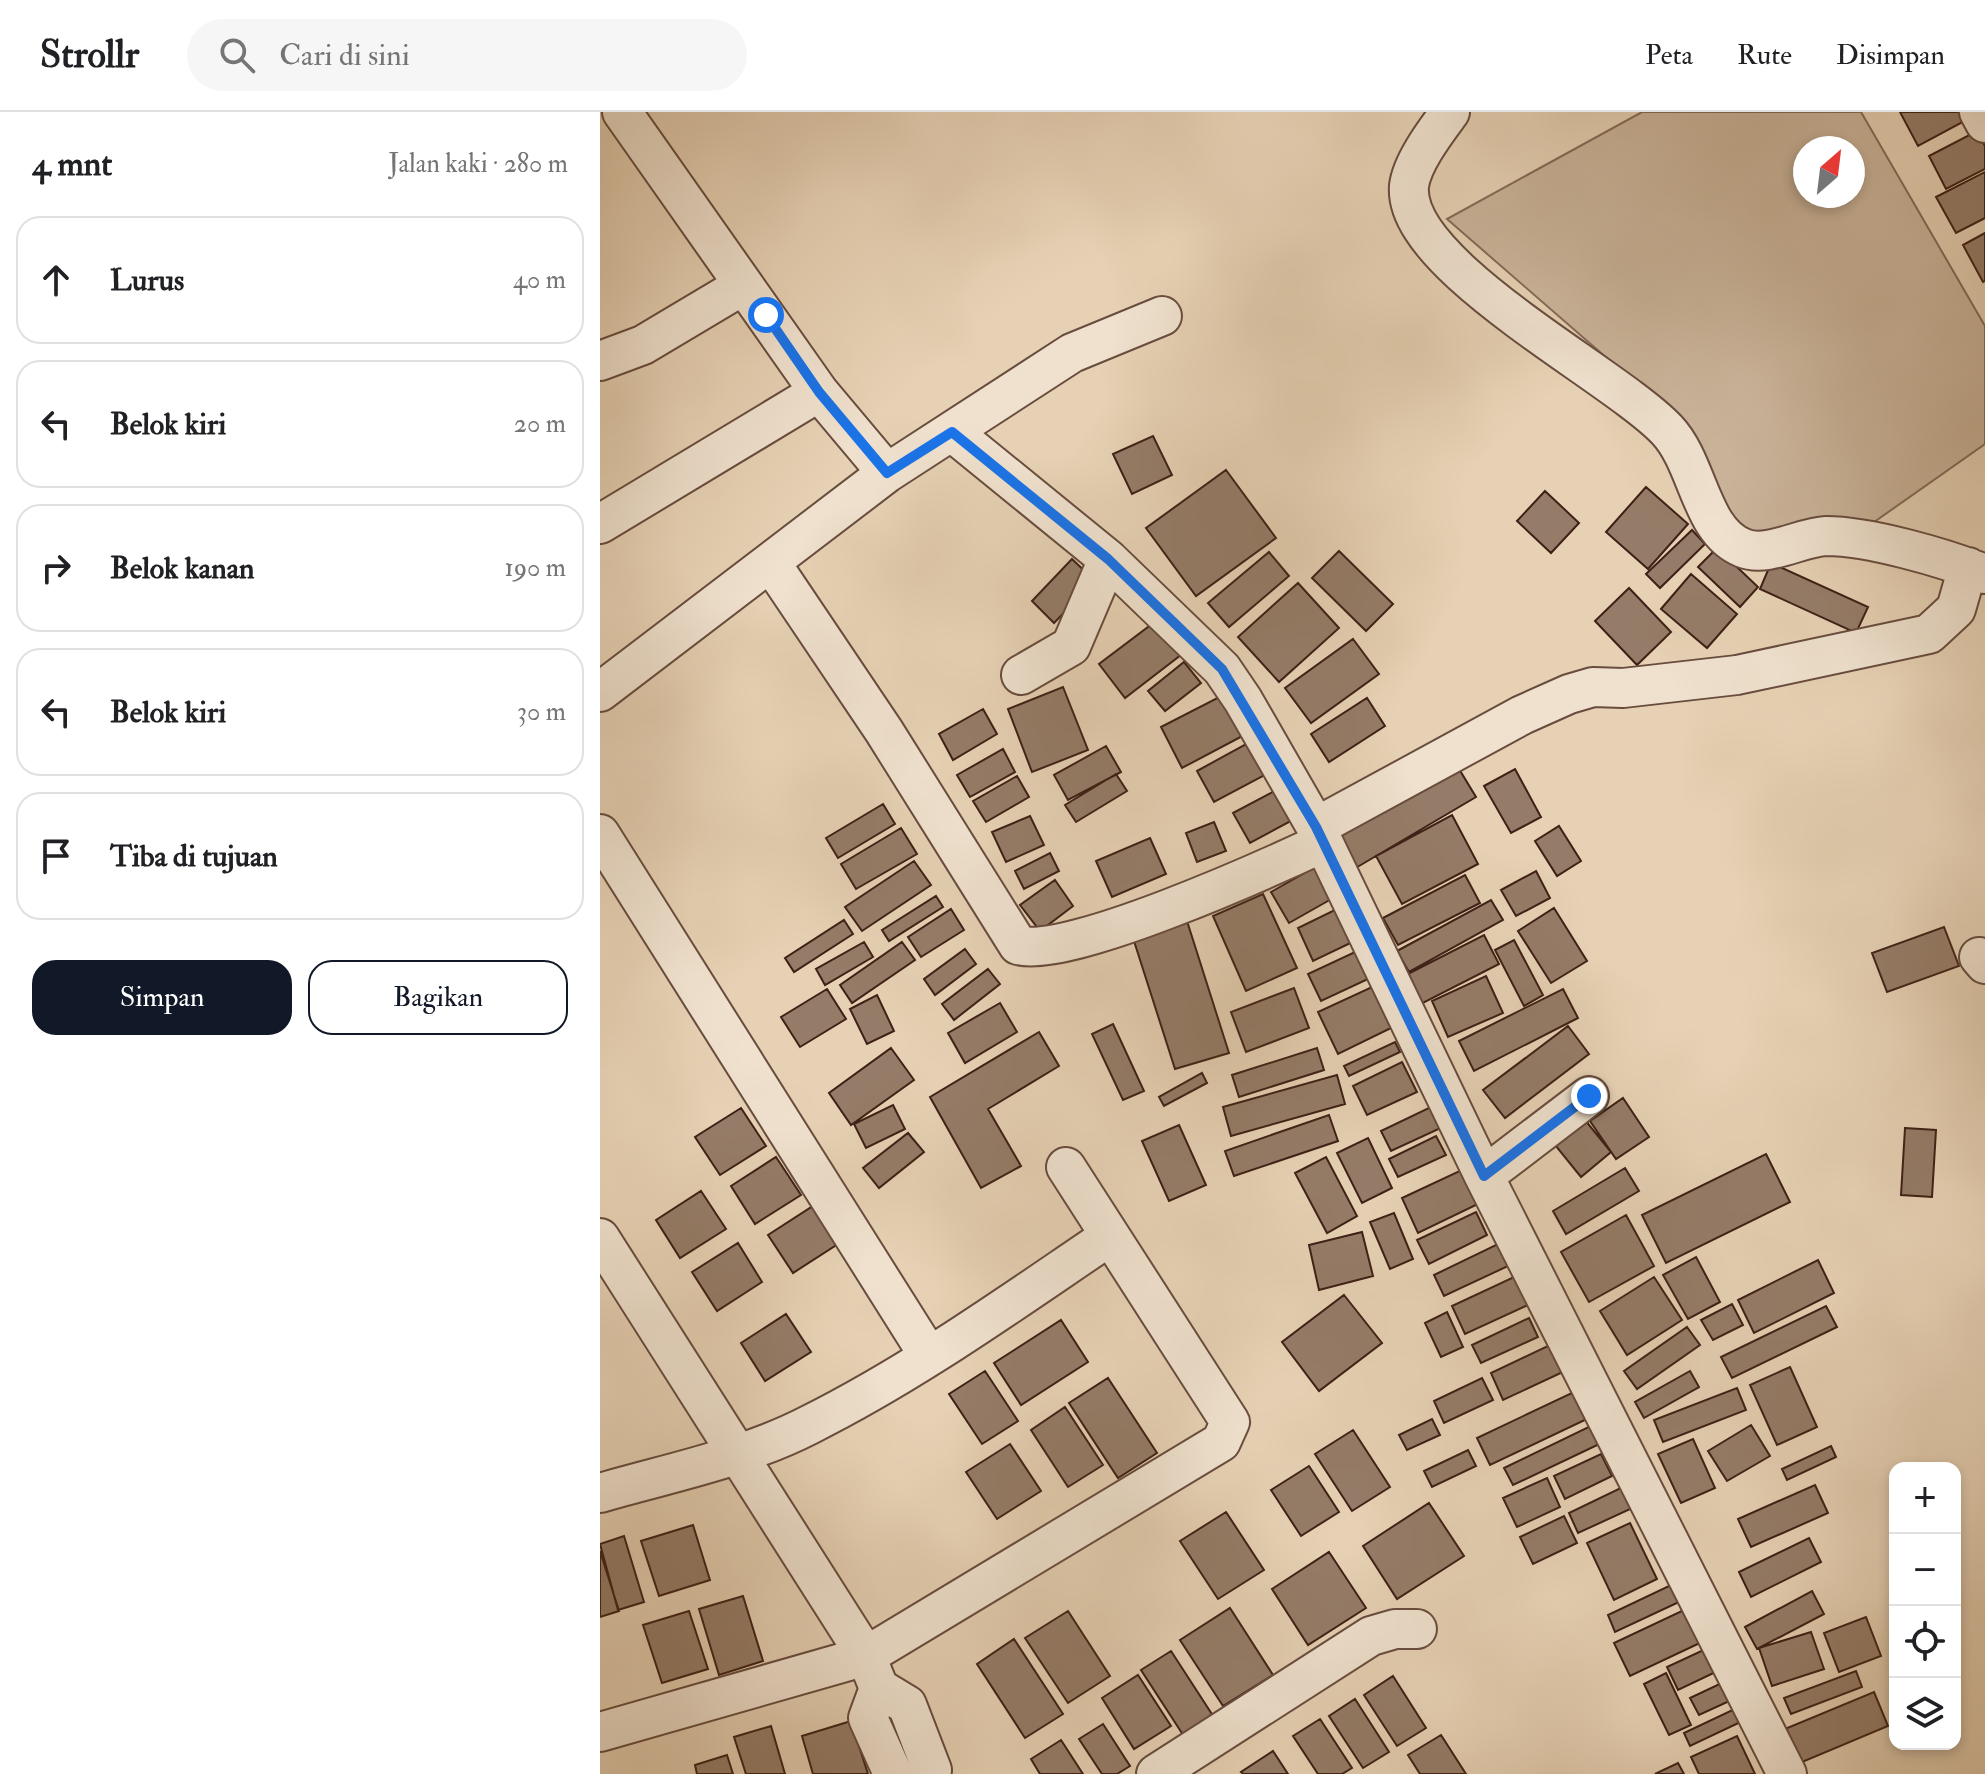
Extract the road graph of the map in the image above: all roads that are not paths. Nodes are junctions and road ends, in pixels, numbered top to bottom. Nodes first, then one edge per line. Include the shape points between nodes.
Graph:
1 (622, 112) edge
2 (1450, 112) edge
3 (1979, 112) edge
4 (1985, 123) edge
5 (742, 286) junction
6 (1162, 316) dead end
7 (600, 361) edge
8 (819, 392) junction
9 (952, 432) junction
10 (887, 473) junction
11 (600, 524) edge
12 (1108, 559) junction
13 (771, 563) junction
14 (1976, 570) edge
15 (1021, 675) dead end
16 (600, 692) edge
17 (600, 834) edge
18 (1319, 835) junction
19 (1589, 1096) dead end
20 (1066, 1167) dead end
21 (1484, 1176) junction
22 (1110, 1236) junction
23 (600, 1238) edge
24 (929, 1356) junction
25 (736, 1452) junction
26 (600, 1493) edge
27 (1417, 1629) dead end
28 (872, 1672) junction
29 (600, 1732) edge
30 (893, 1774) edge
31 (928, 1774) edge
32 (1156, 1774) edge
33 (1787, 1774) edge

1 - 5 street
2 - 14 street via 1411,179 1409,198 1423,231 1453,264 1545,341 1635,399 1666,429 1690,464 1715,528 1724,538 1748,550 1826,536 1873,542
3 - 4 street
5 - 7 street via 643,345
5 - 8 street
6 - 9 street via 1072,353
8 - 10 street
8 - 11 street
9 - 10 street
9 - 12 street
10 - 13 street
12 - 15 street via 1071,646
12 - 18 street via 1222,669
13 - 16 street
13 - 18 street via 1018,945 1051,946 1146,917 1248,878
14 - 18 street via 1956,609 1929,634 1737,675 1593,687 1569,694 1522,715
17 - 24 street
18 - 21 street
19 - 21 street
20 - 22 street
21 - 33 street
22 - 24 street
22 - 28 street via 1230,1422 1227,1434
23 - 25 street
24 - 25 street via 809,1425
25 - 26 street
25 - 28 street
27 - 32 street via 1371,1636
28 - 29 street
28 - 30 street via 868,1718
28 - 31 street via 907,1705 932,1770

